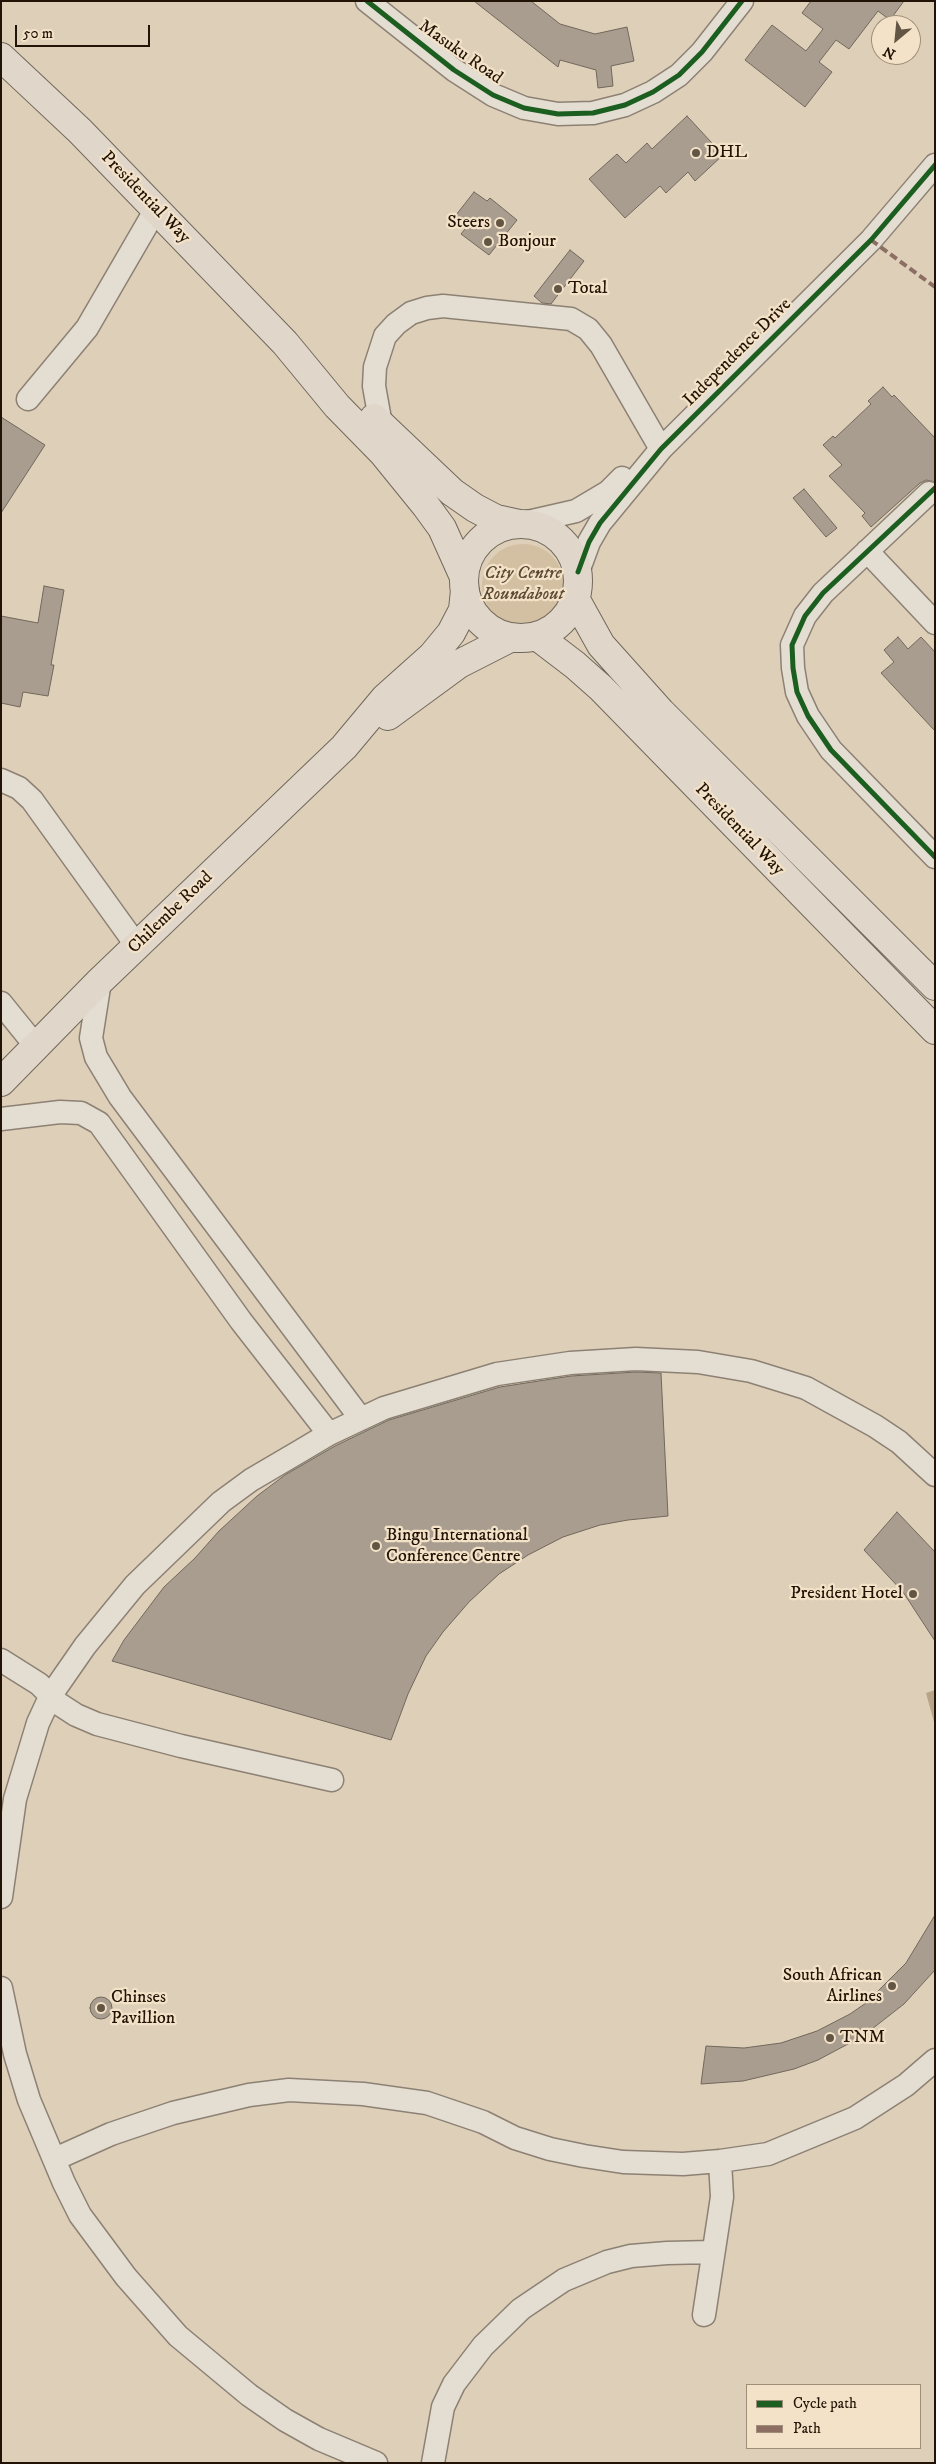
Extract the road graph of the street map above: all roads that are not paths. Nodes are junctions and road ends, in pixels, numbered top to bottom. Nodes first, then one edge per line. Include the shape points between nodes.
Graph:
1 (367, 1) edge
2 (742, 1) edge
3 (1, 57) edge
4 (935, 164) edge
5 (156, 209) junction
6 (285, 343) junction
7 (28, 399) dead end
8 (381, 425) junction
9 (661, 449) junction
10 (929, 493) dead end
11 (519, 524) junction
12 (867, 552) junction
13 (578, 572) junction
14 (465, 584) junction
15 (576, 600) junction
16 (935, 623) edge
17 (538, 636) junction
18 (510, 638) junction
19 (344, 746) junction
20 (1, 780) edge
21 (935, 857) edge
22 (137, 946) junction
23 (100, 981) junction
24 (935, 986) edge
25 (1, 1003) edge
26 (935, 1030) edge
27 (35, 1045) junction
28 (1, 1082) edge
29 (1, 1119) edge
30 (361, 1419) junction
31 (329, 1434) junction
32 (935, 1475) edge
33 (1, 1660) edge
34 (51, 1695) junction
35 (332, 1780) dead end
36 (1, 1897) edge
37 (1, 1988) edge
38 (935, 2060) edge
39 (55, 2159) junction
40 (720, 2161) junction
41 (712, 2252) junction
42 (704, 2314) dead end
43 (376, 2463) edge
44 (433, 2463) edge

1 - 2 street, Masuku Road via 454,70 492,95 524,108 558,114 592,113 624,105 653,92 679,75 702,52
3 - 5 main road, Presidential Way
4 - 9 street, Independence Drive via 871,240
5 - 6 main road, Presidential Way
5 - 7 street via 87,328
6 - 8 main road, Presidential Way via 316,366
6 - 14 main road, Presidential Way via 426,506 442,528
8 - 9 street via 374,386 375,367 386,336 411,314 443,306 570,319 588,329
8 - 11 main road, Presidential Way via 460,498 496,519
9 - 11 street, Independence Drive via 593,502 564,514
9 - 13 street, Independence Drive via 600,522
10 - 12 street
11 - 13 main road via 546,530 558,537 568,547
11 - 14 main road via 499,529 482,540 467,563
12 - 16 street
12 - 21 street via 823,593 805,616 792,645 797,692 808,716 832,750
13 - 15 main road
14 - 18 main road via 476,616 485,626
14 - 19 main road via 463,610 451,633 432,656 385,698
15 - 17 main road via 561,623
15 - 24 main road, Presidential Way via 601,645 661,712
17 - 18 main road
17 - 26 main road, Presidential Way via 601,688
18 - 19 main road via 459,664
19 - 22 main road, Chilembe Road
20 - 22 street via 19,788 32,800
22 - 23 main road, Chilembe Road
23 - 27 main road, Chilembe Road
23 - 30 street via 91,1038 96,1057 120,1097
25 - 27 street
27 - 28 main road, Chilembe Road
29 - 31 street via 60,1112 81,1113 99,1123 241,1321
30 - 31 street
30 - 32 street via 422,1395 497,1374 600,1360 698,1362 751,1371 806,1388 899,1442
31 - 34 street via 252,1480 194,1526 115,1609
33 - 34 street
34 - 35 street via 76,1716 97,1724
34 - 36 street via 38,1723 15,1799
37 - 39 street via 29,2100
38 - 40 street via 906,2086 855,2118 768,2154
39 - 40 street via 111,2134 173,2113 249,2095 298,2090 363,2094 427,2103 550,2149 584,2156 663,2164
39 - 43 street via 86,2223 126,2277 178,2336 248,2395 285,2420 319,2439
40 - 41 street via 722,2197
41 - 42 street
41 - 44 street via 667,2252 607,2262 564,2280 521,2309 483,2346 454,2384 439,2423

